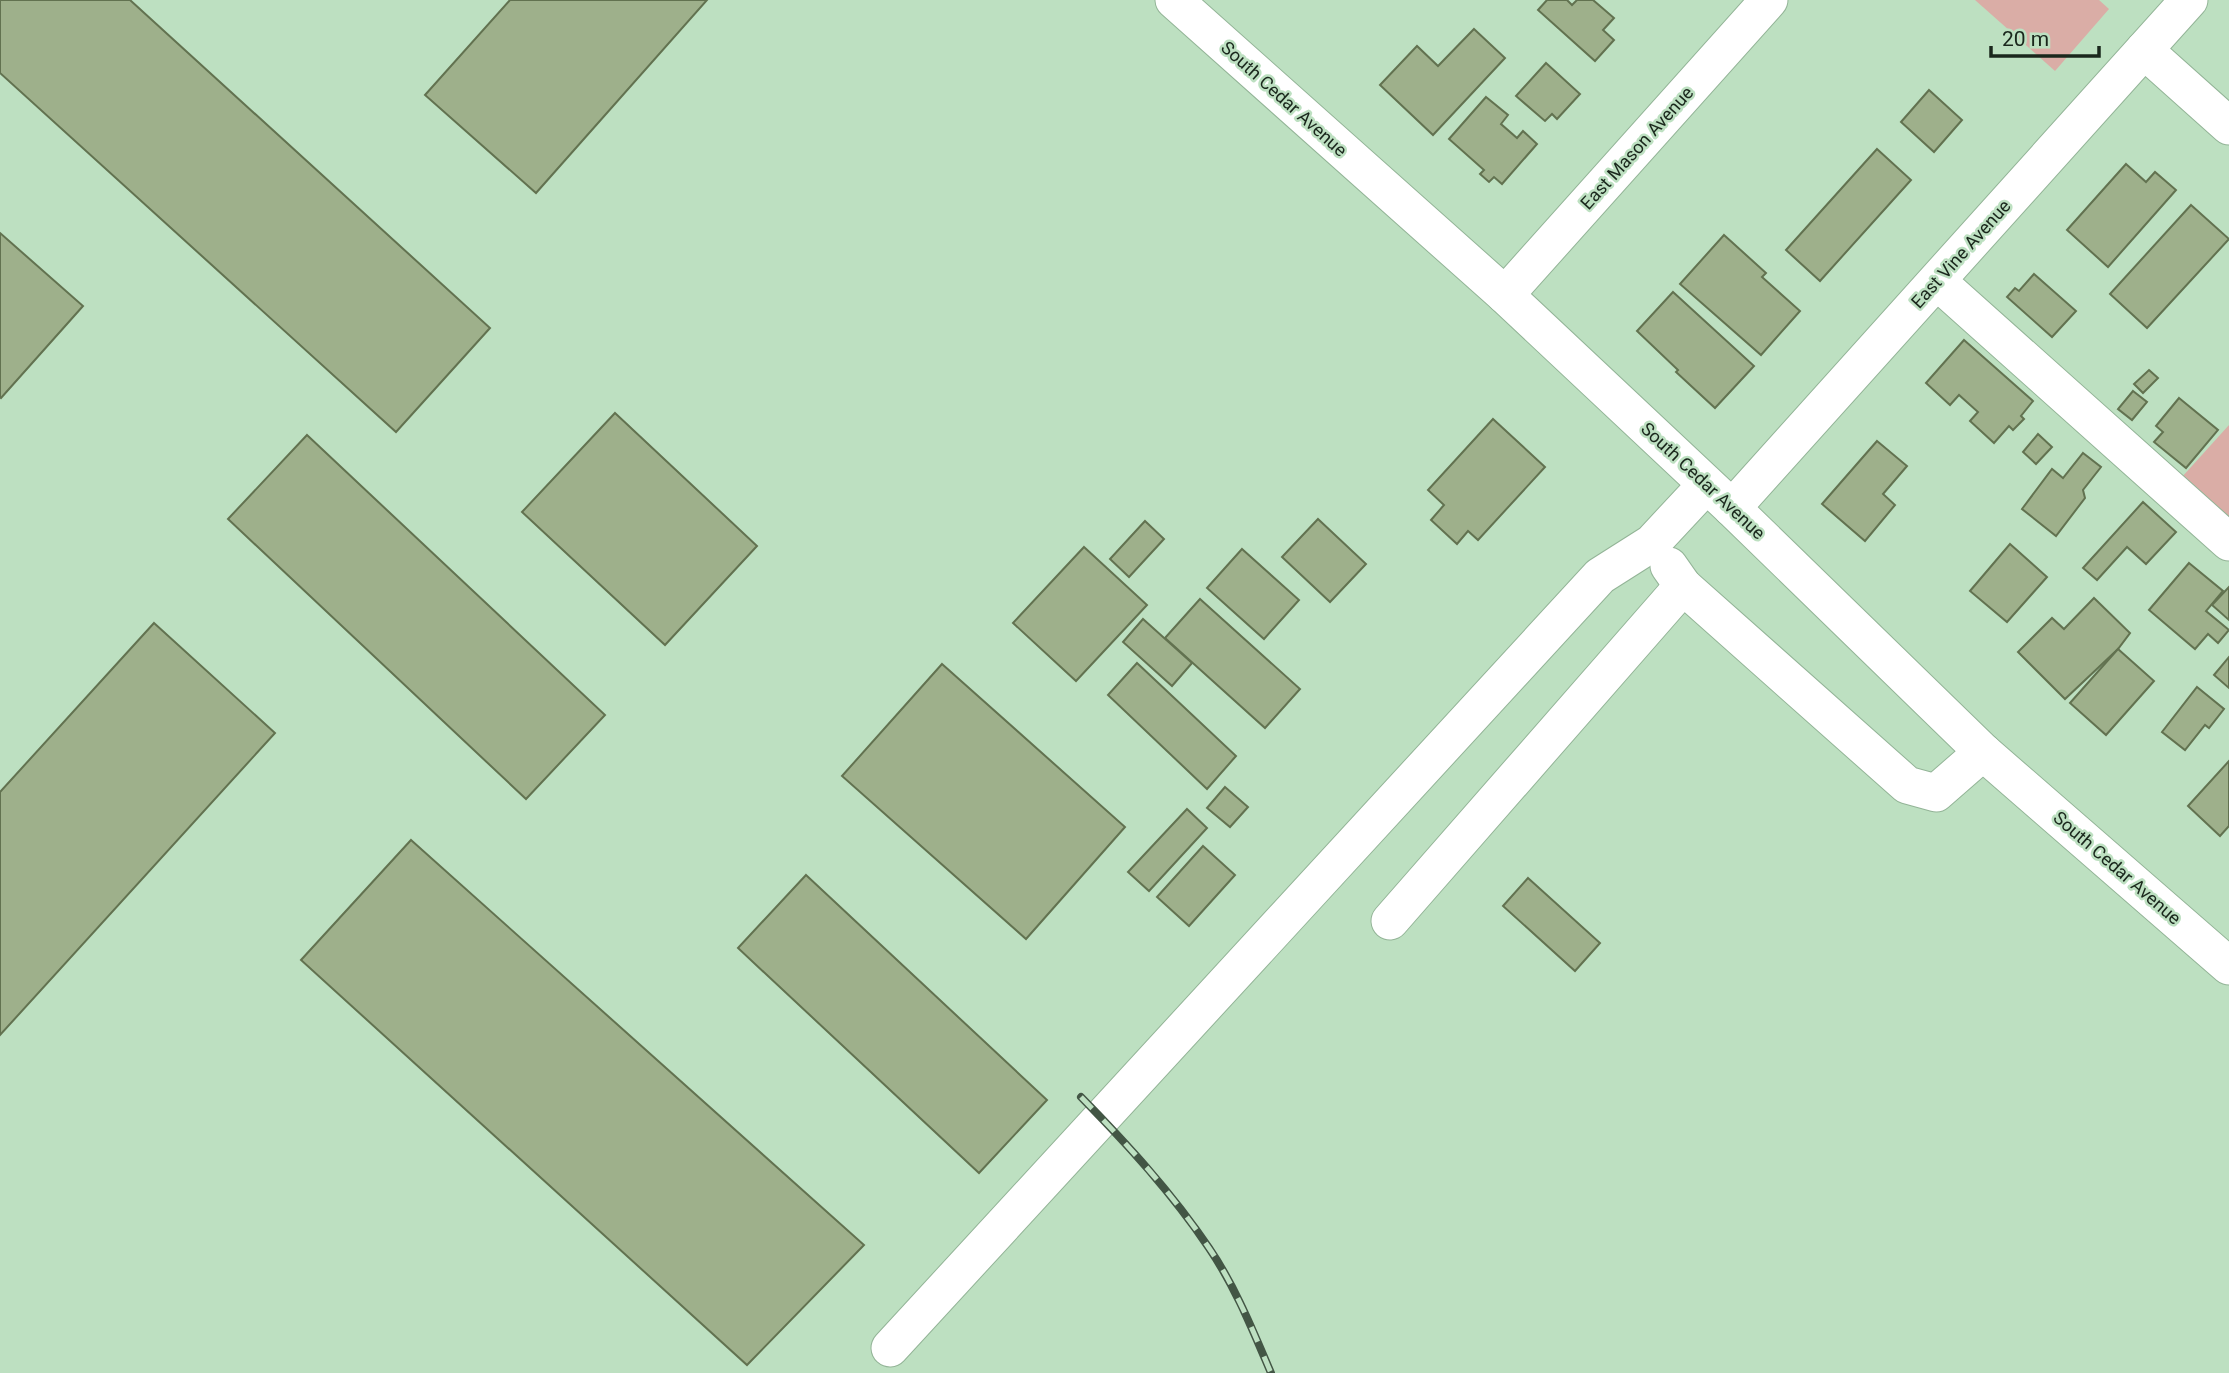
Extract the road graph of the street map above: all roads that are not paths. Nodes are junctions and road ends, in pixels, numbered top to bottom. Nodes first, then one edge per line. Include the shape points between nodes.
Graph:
1 (1174, 0) edge
2 (1769, 0) edge
3 (2189, 0) edge
4 (2144, 50) junction
5 (2229, 127) edge
6 (1937, 281) junction
7 (1504, 295) junction
8 (1719, 496) junction
9 (2229, 542) edge
10 (1652, 543) junction
11 (1683, 586) junction
12 (1983, 752) junction
13 (1390, 920) dead end
14 (2229, 965) edge
15 (890, 1348) dead end

1 - 7 street, South Cedar Avenue
2 - 7 street, East Mason Avenue
3 - 4 street, East Vine Avenue
4 - 5 street
4 - 6 street, East Vine Avenue
6 - 8 street, East Vine Avenue
6 - 9 street
7 - 8 street, South Cedar Avenue
8 - 10 street, East Vine Avenue
8 - 12 street, South Cedar Avenue
10 - 11 street
10 - 15 street, East Vine Avenue via 1600,576
11 - 12 street via 1907,785 1936,793
11 - 13 street
12 - 14 street, South Cedar Avenue

